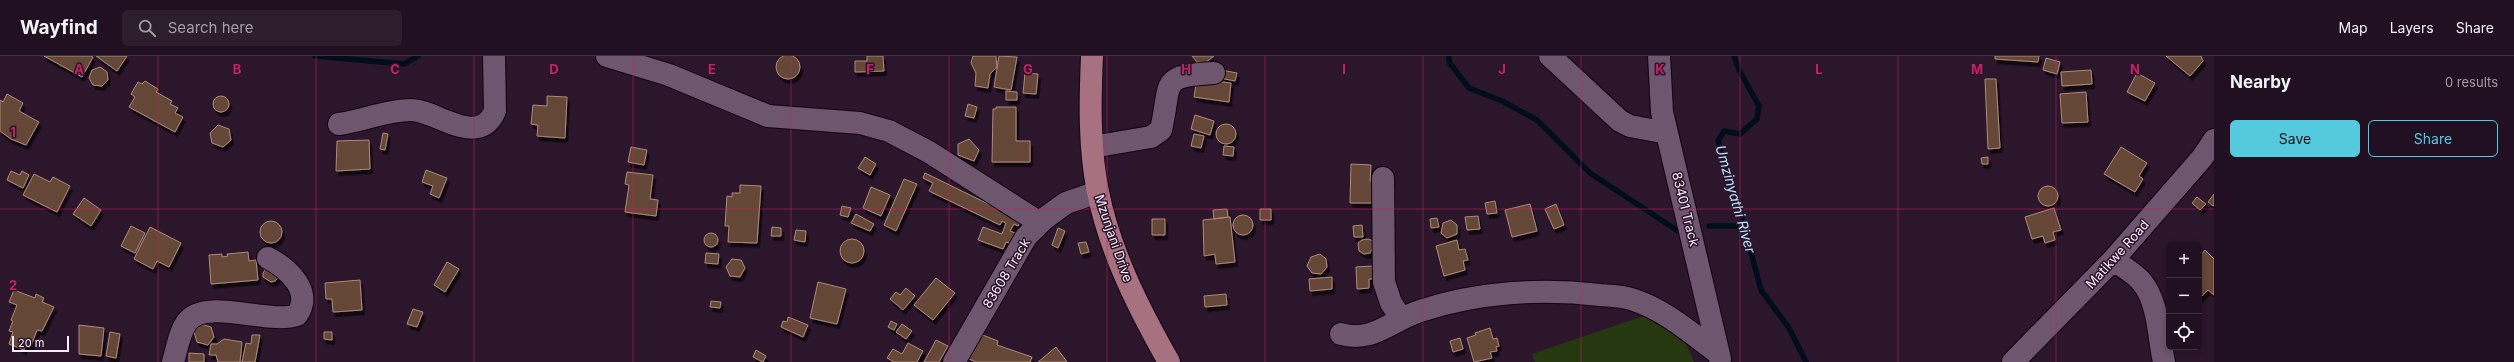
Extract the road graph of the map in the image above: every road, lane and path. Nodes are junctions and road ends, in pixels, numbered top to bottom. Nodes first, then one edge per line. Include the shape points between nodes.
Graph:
1 (494, 56) edge
2 (607, 56) edge
3 (1092, 56) edge
4 (1550, 56) edge
5 (1659, 56) edge
6 (1214, 74) dead end
7 (339, 124) dead end
8 (1667, 133) junction
9 (2214, 140) edge
10 (1092, 147) junction
11 (1382, 178) dead end
12 (1098, 192) junction
13 (1040, 223) junction
14 (268, 258) dead end
15 (2113, 260) junction
16 (1401, 318) junction
17 (1341, 334) dead end
18 (1720, 357) edge
19 (173, 362) edge
20 (954, 362) edge
21 (1169, 362) edge
22 (2013, 362) edge
23 (2164, 362) edge

1 - 7 street via 495,111 485,123 460,128 423,111 410,110
2 - 13 street via 669,75 768,116 860,123 889,131 929,152
3 - 10 main road, Mzunjani Drive
4 - 8 street via 1620,121 1630,126
5 - 8 street, 83401 Track via 1662,112
6 - 10 street via 1188,74 1171,81 1167,90 1161,130 1151,137
8 - 18 street, 83401 Track
9 - 15 street, Matikwe Road via 2202,158
10 - 12 main road, Mzunjani Drive
11 - 16 street via 1384,282 1391,303
12 - 13 street, 83608 Track via 1066,203
12 - 21 main road, Mzunjani Drive via 1106,223 1142,315
13 - 20 street, 83608 Track via 1026,238
14 - 19 street via 283,266 298,284 302,300 297,315 282,318 212,310 198,315 188,320 182,331
15 - 22 street, Matikwe Road
15 - 23 street via 2140,279 2144,285 2156,316
16 - 17 street via 1373,335 1354,338
16 - 18 street via 1420,310 1499,294 1570,292 1633,299 1655,309

